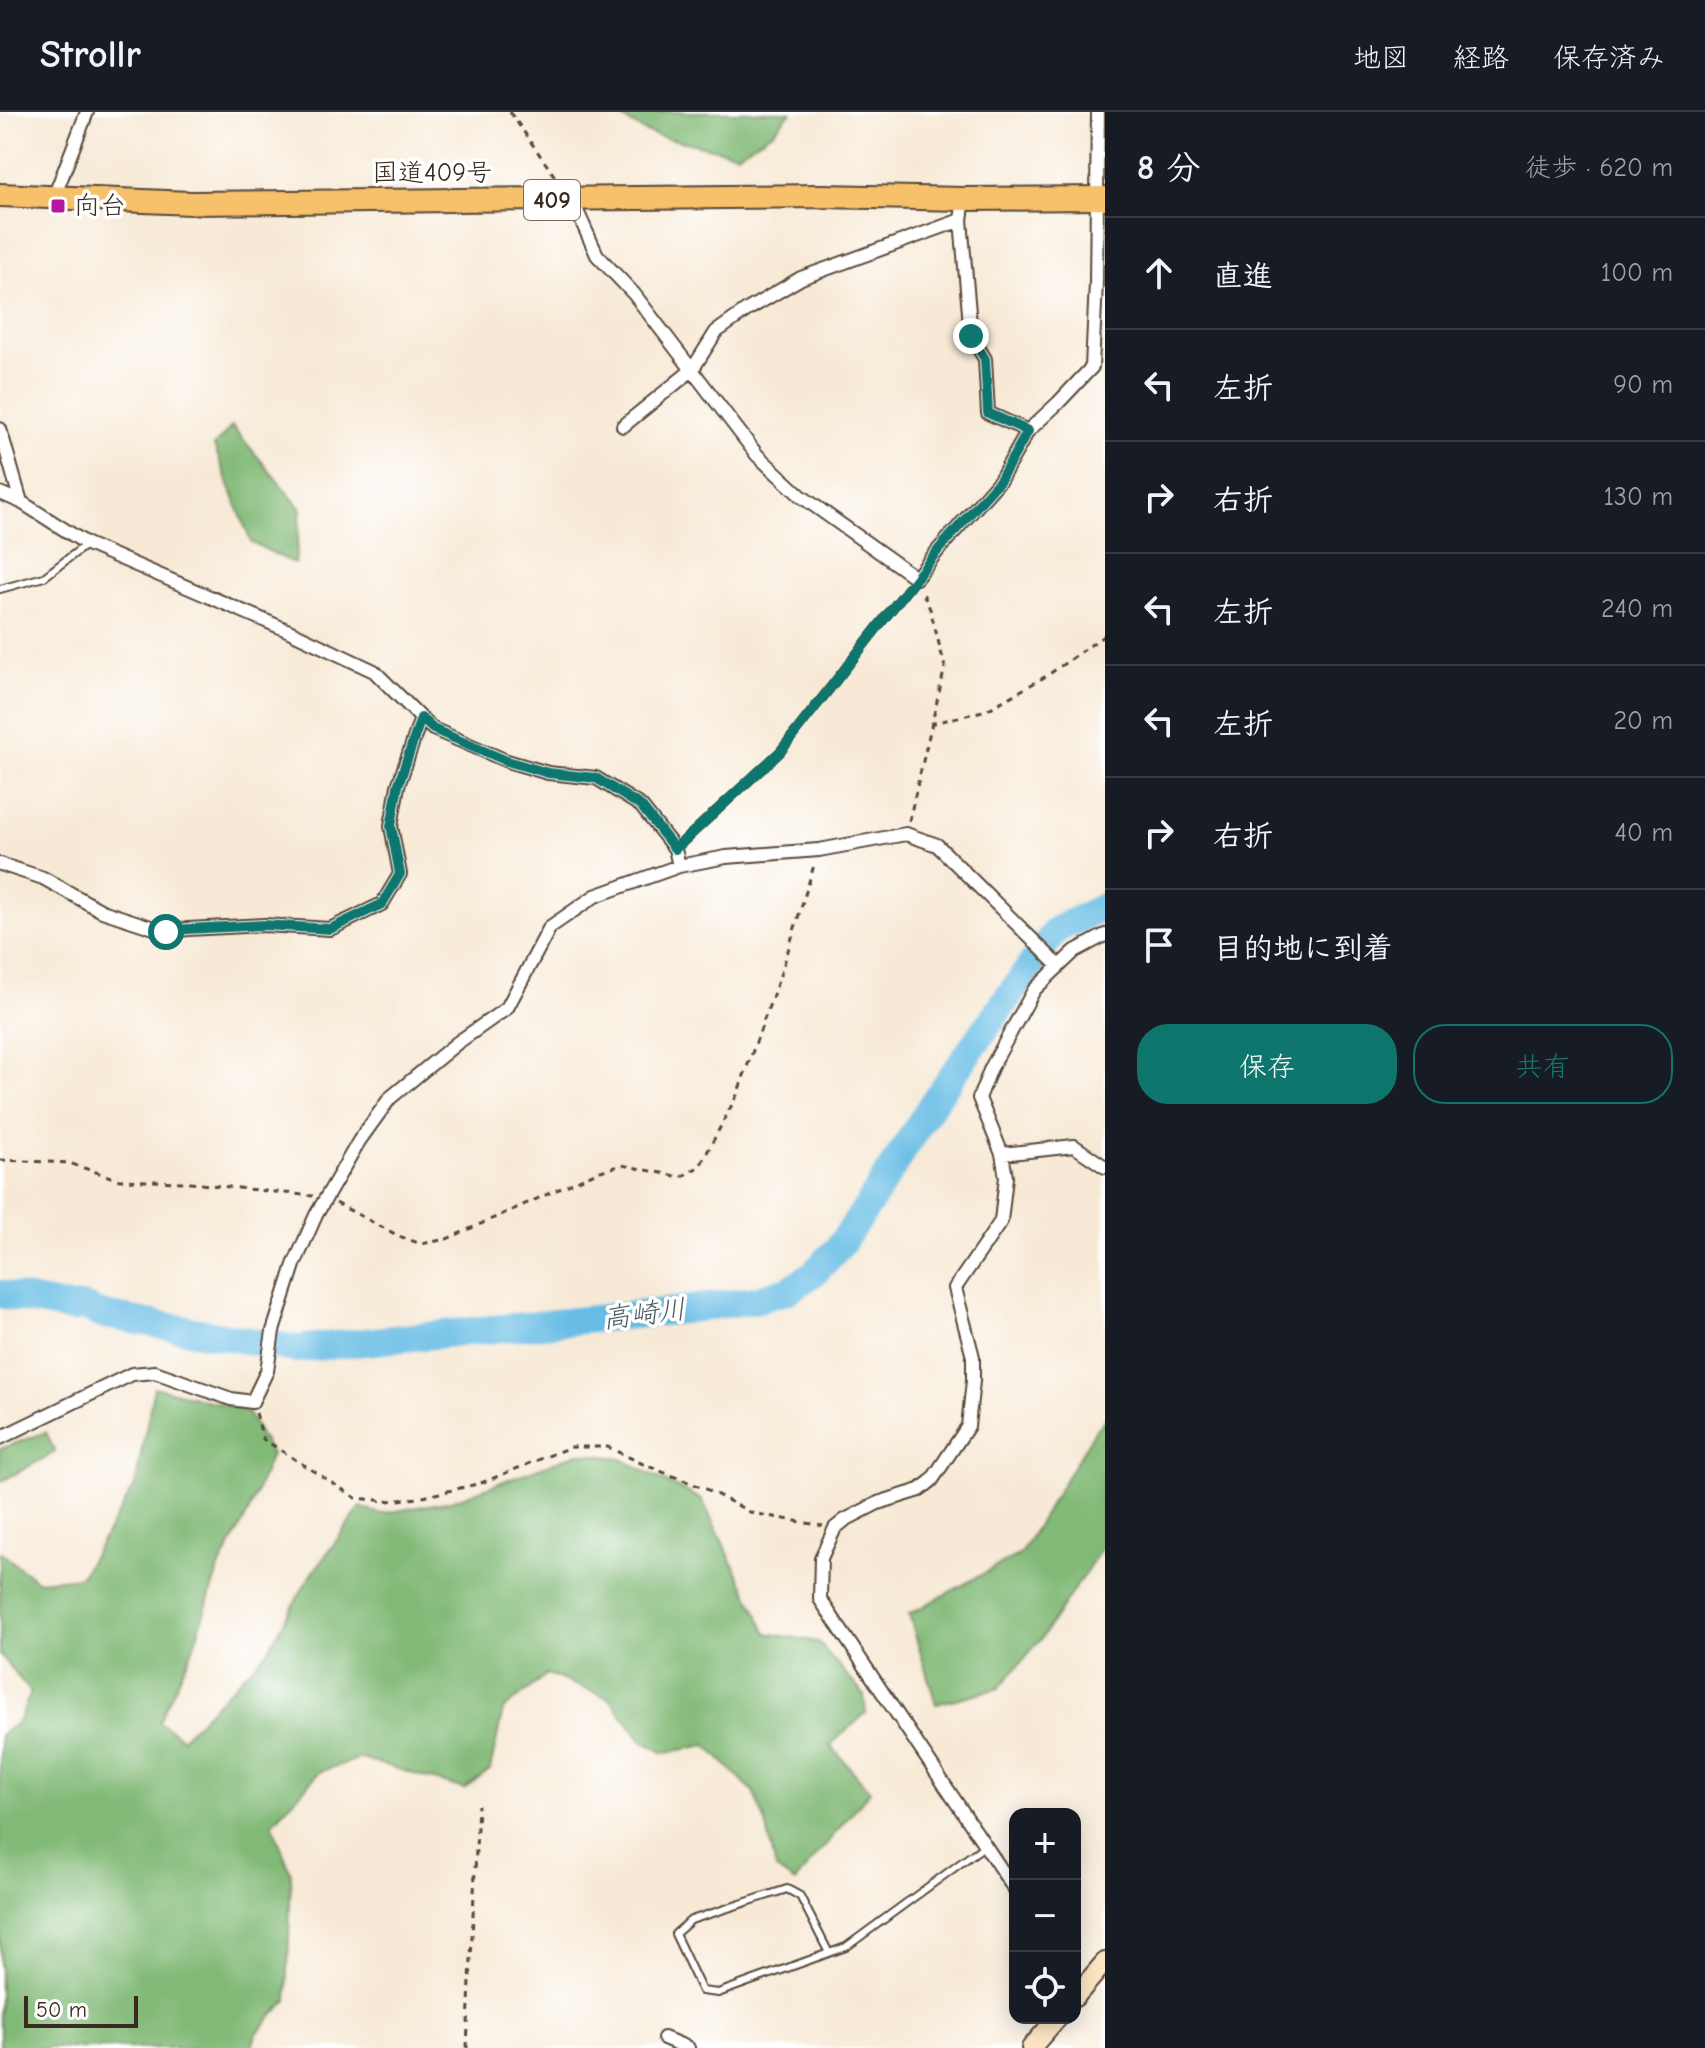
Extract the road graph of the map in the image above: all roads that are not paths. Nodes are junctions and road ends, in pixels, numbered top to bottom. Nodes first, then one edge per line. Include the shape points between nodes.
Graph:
1 (87, 112) edge
2 (1098, 112) edge
3 (0, 195) edge
4 (54, 197) junction
5 (1101, 197) edge
6 (572, 200) junction
7 (963, 210) junction
8 (692, 370) junction
9 (623, 426) dead end
10 (0, 429) edge
11 (1028, 431) junction
12 (0, 493) edge
13 (21, 502) junction
14 (87, 544) junction
15 (916, 578) junction
16 (0, 589) edge
17 (421, 718) junction
18 (675, 849) junction
19 (0, 864) edge
20 (679, 866) junction
21 (1105, 935) edge
22 (1059, 966) junction
23 (1002, 1154) junction
24 (1105, 1167) edge
25 (0, 1438) edge
26 (984, 1846) junction
27 (1009, 1881) edge
28 (829, 1953) junction
29 (1105, 1962) edge
30 (1081, 1990) edge
31 (1052, 2024) edge
32 (664, 2038) dead end
33 (688, 2048) edge
34 (1031, 2048) edge

1 - 4 street
2 - 5 street
3 - 4 highway, 国道409号 / 409
4 - 6 highway, 国道409号 / 409 via 191,203
5 - 7 highway, 国道409号 / 409
5 - 11 street via 1092,367
6 - 7 highway, 国道409号 / 409 via 822,196
6 - 8 street via 597,255
7 - 8 street via 801,278 716,332
7 - 11 street via 971,336 985,359 988,413
8 - 9 street
8 - 15 street via 757,455 801,496
10 - 13 street
11 - 15 street via 1000,480
12 - 13 street
13 - 14 street
14 - 16 lane via 44,577
14 - 17 street via 374,671
15 - 18 lane via 780,752
17 - 18 street via 433,729 507,761 548,773 596,778 641,806
17 - 19 street via 391,826 400,874 382,904 330,929 264,925 166,932 102,911 43,878
18 - 20 street
20 - 22 street via 906,834 937,845
20 - 25 street via 595,896 550,927 507,1008 390,1098 316,1215 294,1265 273,1331 267,1371 252,1402 155,1372 132,1374
21 - 22 street
22 - 23 street via 1034,990 979,1098
23 - 24 street via 1074,1146
23 - 26 street via 1006,1177 1001,1221 955,1288 973,1357 968,1426 932,1480 920,1490 845,1520 835,1528 821,1558 820,1599
26 - 27 street
26 - 28 lane via 846,1947
28 - 28 lane via 718,1993 702,1991 675,1934 691,1920 787,1889 800,1896
29 - 30 street
31 - 34 street
32 - 33 street

